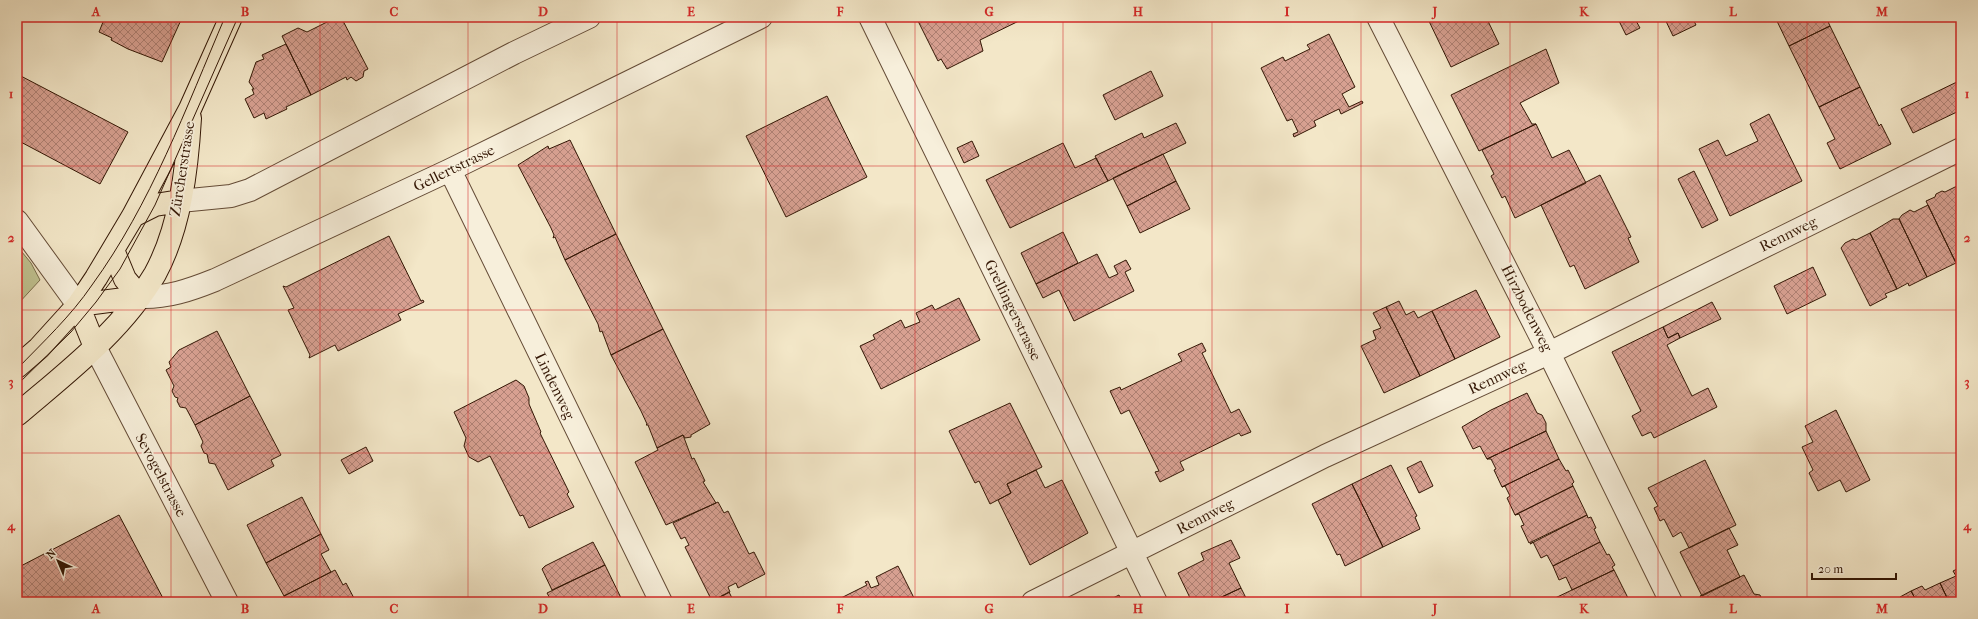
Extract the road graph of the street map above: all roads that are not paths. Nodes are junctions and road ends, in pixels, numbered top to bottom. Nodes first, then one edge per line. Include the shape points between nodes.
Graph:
1 (231, 17) edge
2 (589, 17) edge
3 (761, 17) edge
4 (870, 17) edge
5 (1378, 17) edge
6 (190, 109) junction
7 (1961, 149) edge
8 (450, 170) junction
9 (180, 201) junction
10 (133, 216) junction
11 (17, 220) edge
12 (113, 250) junction
13 (140, 297) junction
14 (78, 304) junction
15 (95, 347) junction
16 (1550, 353) junction
17 (17, 367) edge
18 (17, 415) edge
19 (1132, 553) junction
20 (227, 602) edge
21 (661, 602) edge
22 (1033, 602) edge
23 (1156, 602) edge
24 (1671, 602) edge

1 - 6 main road, Zürcherstrasse
2 - 9 street via 514,53 250,190 231,196
3 - 8 street, Gellertstrasse
4 - 19 street, Grellingerstrasse
5 - 16 street, Hirzbodenweg
6 - 9 main road, Zürcherstrasse
6 - 10 main road, Zürcherstrasse
7 - 16 street, Rennweg
8 - 13 street, Gellertstrasse via 191,290 155,297
8 - 21 street, Lindenweg
9 - 10 main road via 154,205
9 - 13 main road, Zürcherstrasse via 166,249 155,274
10 - 12 main road, Zürcherstrasse
11 - 14 street
12 - 13 main road via 125,278
12 - 14 main road, Zürcherstrasse
13 - 14 main road
13 - 15 main road, Zürcherstrasse
14 - 15 main road
14 - 17 main road, Zürcherstrasse via 39,348
15 - 18 main road, Zürcherstrasse
15 - 20 street, Sevogelstrasse
16 - 19 street, Rennweg via 1325,456
16 - 24 street, Hirzbodenweg
19 - 22 street, Rennweg
19 - 23 street, Grellingerstrasse

